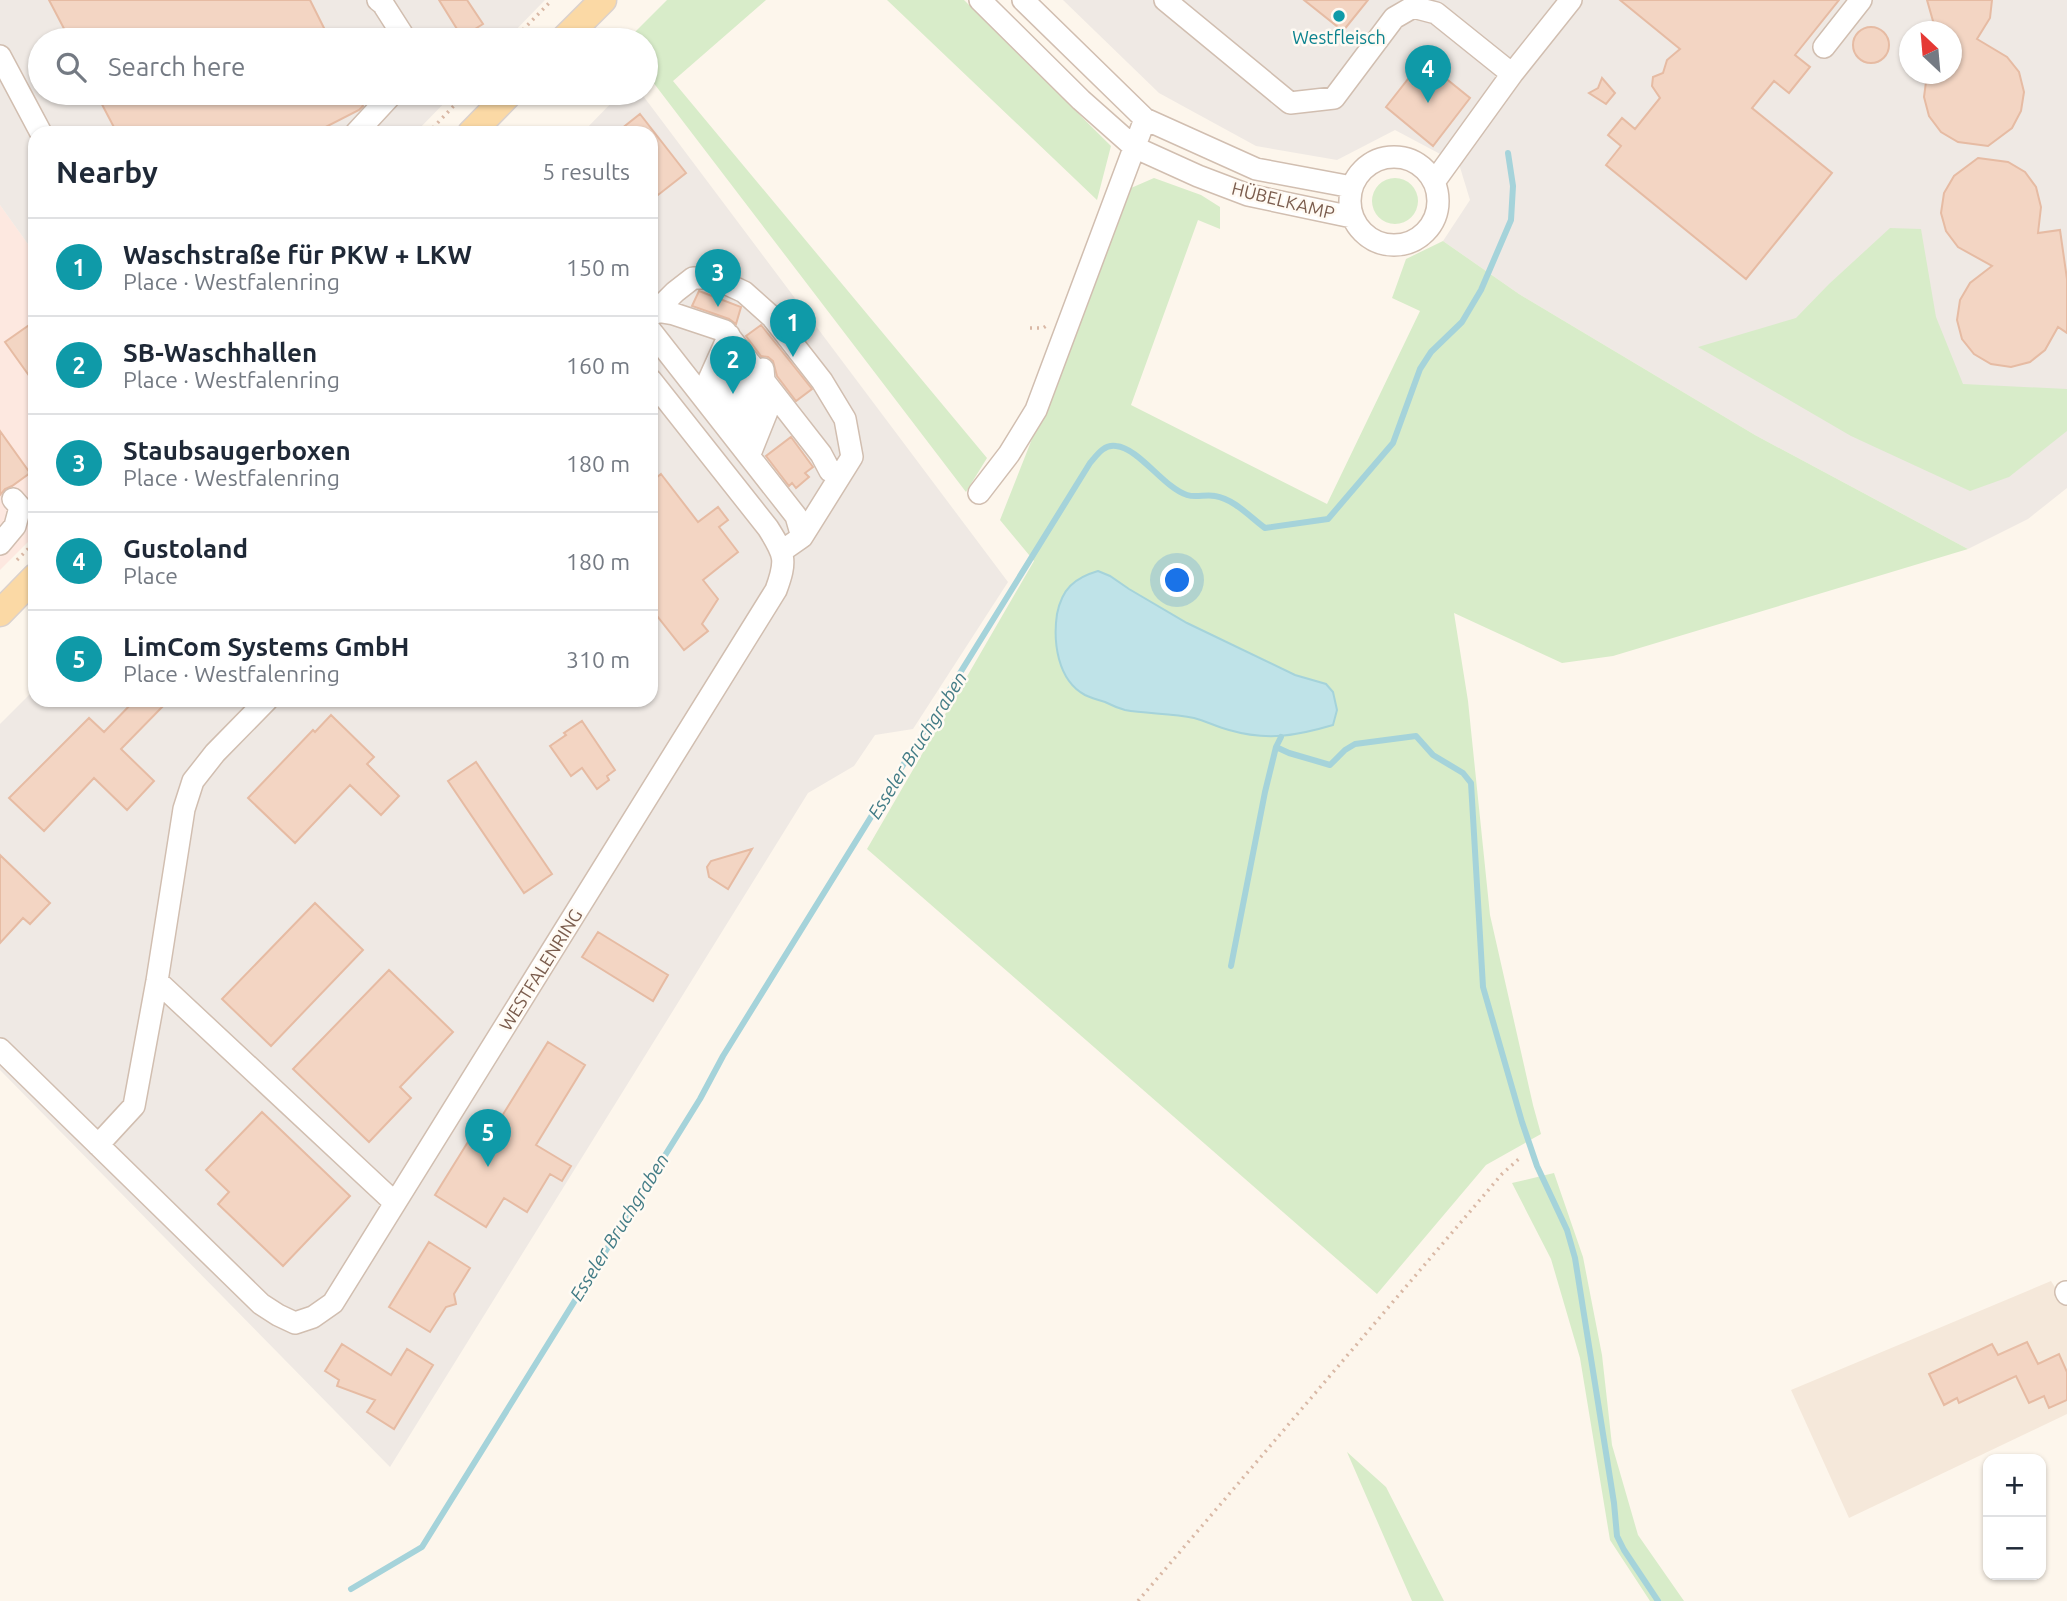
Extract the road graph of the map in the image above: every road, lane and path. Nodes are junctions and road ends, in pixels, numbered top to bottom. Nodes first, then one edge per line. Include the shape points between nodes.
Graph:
1 (378, 0) edge
2 (552, 0) edge
3 (603, 0) edge
4 (980, 0) edge
5 (1023, 0) edge
6 (1165, 0) edge
7 (1571, 0) edge
8 (1861, 0) edge
9 (398, 28) edge
10 (525, 28) edge
11 (575, 28) edge
12 (1824, 47) dead end
13 (0, 56) edge
14 (1512, 74) junction
15 (382, 105) edge
16 (455, 105) edge
17 (498, 105) edge
18 (1145, 118) junction
19 (37, 126) edge
20 (362, 126) edge
21 (435, 126) edge
22 (478, 126) edge
23 (1134, 147) junction
24 (1256, 169) junction
25 (1434, 181) junction
26 (1352, 187) junction
27 (1248, 195) junction
28 (1352, 217) junction
29 (658, 313) edge
30 (658, 318) edge
31 (658, 327) edge
32 (731, 338) junction
33 (764, 380) junction
34 (658, 389) edge
35 (708, 403) junction
36 (739, 443) junction
37 (834, 477) junction
38 (979, 494) dead end
39 (13, 499) dead end
40 (802, 537) junction
41 (0, 544) edge
42 (782, 551) junction
43 (28, 584) edge
44 (0, 613) edge
45 (260, 707) edge
46 (157, 981) junction
47 (0, 1049) edge
48 (98, 1145) junction
49 (1521, 1157) dead end
50 (395, 1203) junction
51 (1139, 1601) edge

1 - 9 street
2 - 10 path
3 - 11 main road
4 - 23 street, HÜBELKAMP
5 - 18 street, HÜBELKAMP
6 - 14 street via 1290,103 1334,98 1394,18 1413,8 1436,13
7 - 14 street
8 - 12 street
13 - 19 street
14 - 25 street
15 - 20 street
16 - 21 path
17 - 22 main road
18 - 23 street
18 - 24 street, HÜBELKAMP
23 - 27 street, HÜBELKAMP
23 - 38 street via 1036,410
24 - 26 street, HÜBELKAMP
24 - 27 street
25 - 26 street, HÜBELKAMP via 1416,163 1391,157 1367,166
25 - 28 street, HÜBELKAMP via 1436,217 1411,242 1387,245 1372,240
26 - 28 street
27 - 28 street, HÜBELKAMP
29 - 37 street via 693,278 713,278 744,292 772,317 845,419 852,457
30 - 32 street via 674,314
31 - 35 street
32 - 33 street via 746,336 763,359
32 - 35 street
33 - 36 street
33 - 36 street
33 - 37 street
34 - 42 street
35 - 36 street
36 - 40 street via 796,516
37 - 40 street
39 - 41 street via 20,507 15,526
40 - 42 street
42 - 50 street, WESTFALENRING via 783,571 776,590
43 - 44 main road
45 - 46 street via 193,782 184,809
46 - 48 street via 134,1106
46 - 50 street
47 - 48 street, WESTFALENRING
48 - 50 street, WESTFALENRING via 261,1304 295,1323 333,1303
49 - 51 path

